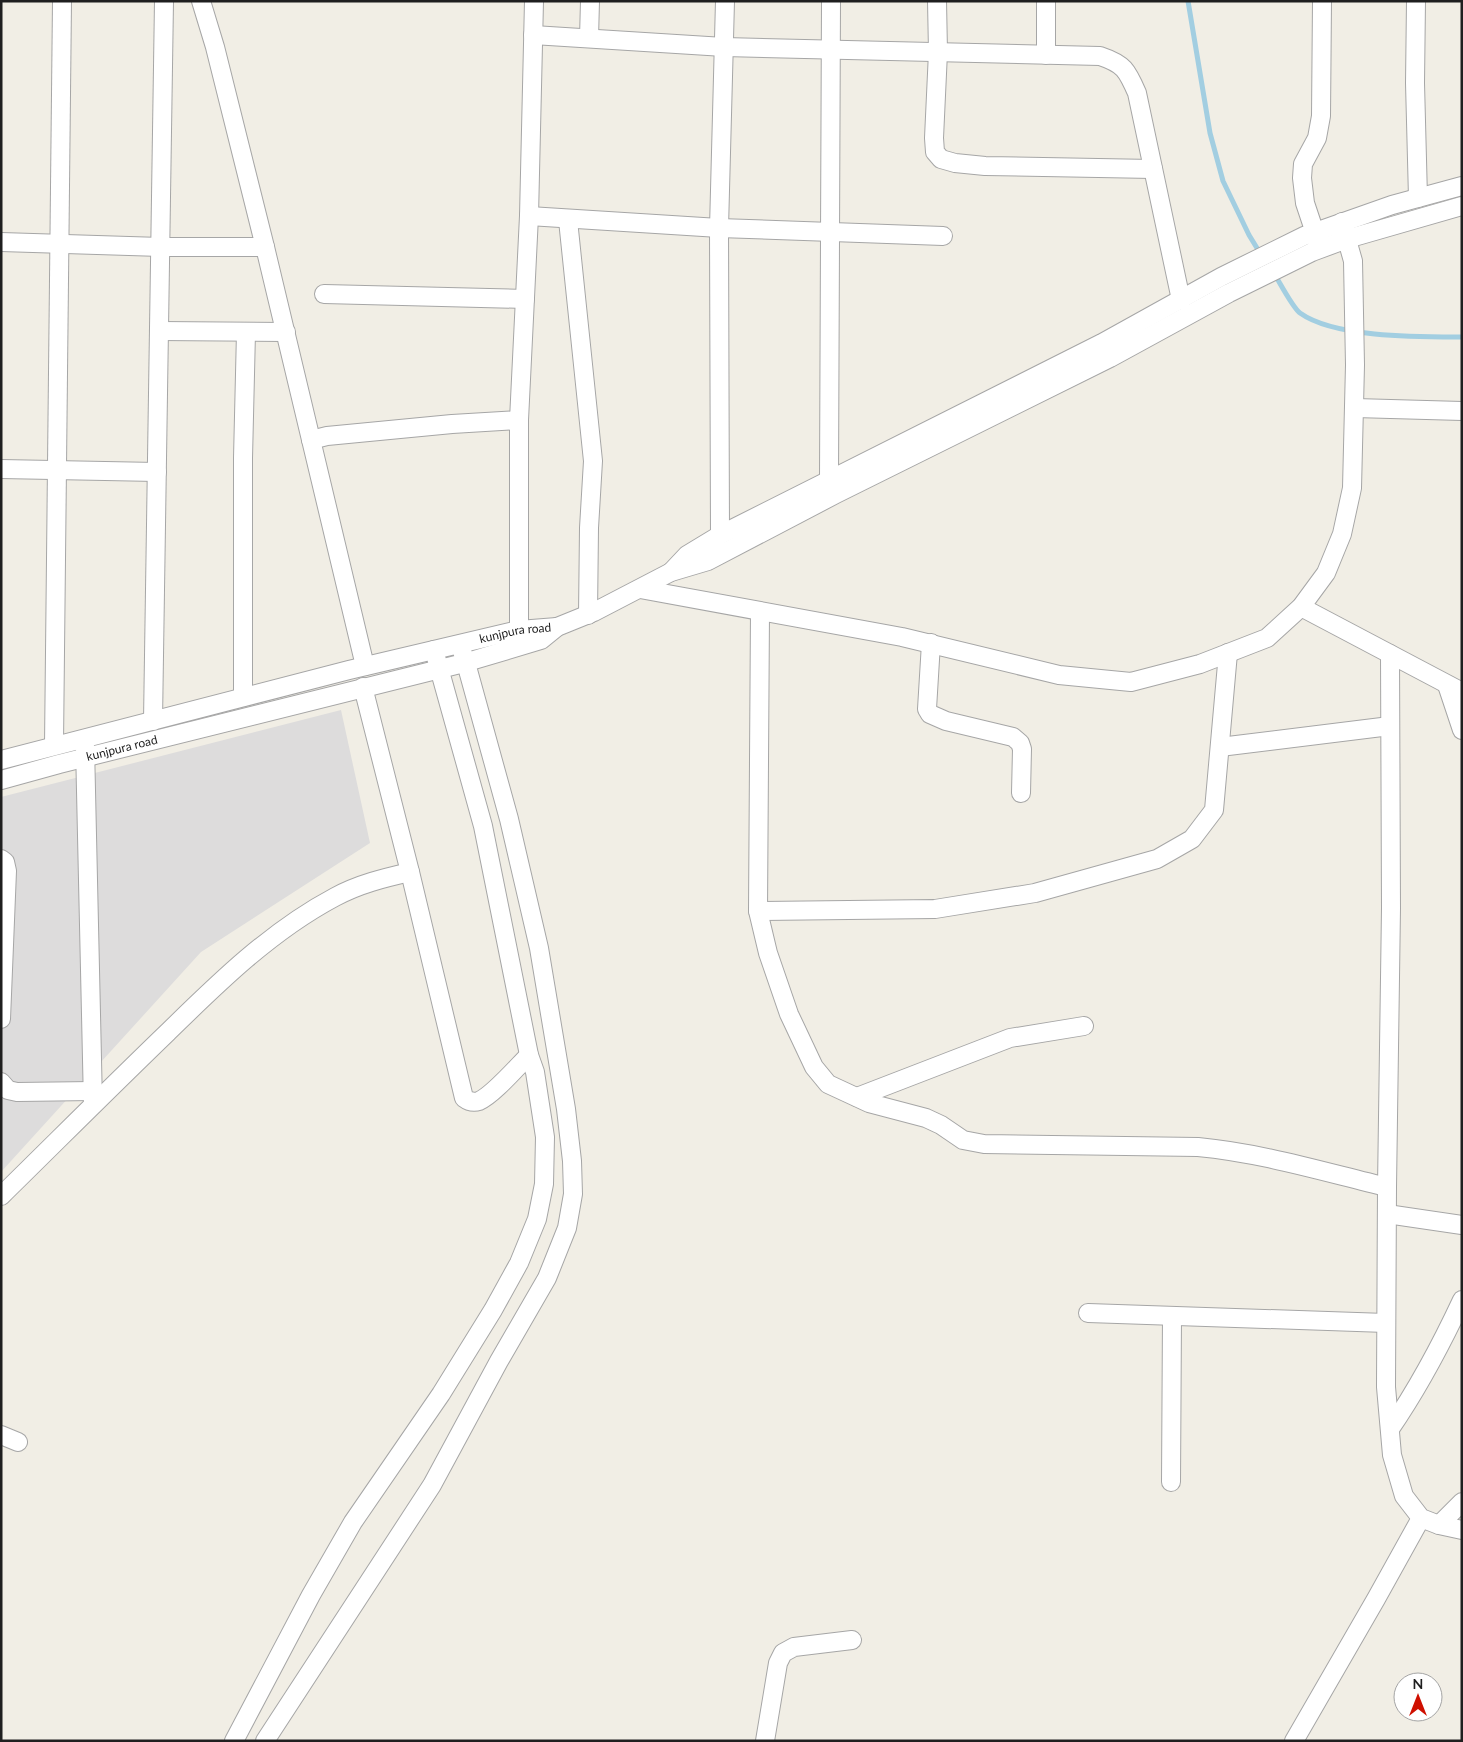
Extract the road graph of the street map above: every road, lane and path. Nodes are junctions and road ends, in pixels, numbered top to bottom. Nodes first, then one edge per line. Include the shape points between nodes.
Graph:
1 (62, 1) edge
2 (164, 1) edge
3 (201, 1) edge
4 (534, 1) edge
5 (590, 1) edge
6 (725, 1) edge
7 (831, 1) edge
8 (937, 1) edge
9 (1046, 1) edge
10 (1322, 1) edge
11 (1416, 1) edge
12 (533, 35) junction
13 (589, 38) junction
14 (724, 46) junction
15 (831, 50) junction
16 (938, 52) junction
17 (1046, 54) junction
18 (1153, 169) junction
19 (1462, 186) edge
20 (1418, 198) junction
21 (1462, 206) edge
22 (529, 216) junction
23 (568, 220) junction
24 (719, 228) junction
25 (1345, 231) junction
26 (830, 232) junction
27 (1309, 234) junction
28 (943, 236) dead end
29 (1, 242) edge
30 (61, 244) junction
31 (161, 247) junction
32 (265, 247) junction
33 (1316, 251) junction
34 (324, 294) dead end
35 (525, 299) junction
36 (1181, 300) junction
37 (159, 331) junction
38 (246, 332) junction
39 (286, 332) junction
40 (1355, 408) junction
41 (1462, 411) edge
42 (519, 420) junction
43 (311, 440) junction
44 (1, 469) edge
45 (58, 470) junction
46 (157, 472) junction
47 (829, 479) junction
48 (720, 535) junction
49 (671, 572) junction
50 (640, 590) junction
51 (1301, 607) junction
52 (760, 612) junction
53 (588, 615) junction
54 (557, 627) junction
55 (518, 630) junction
56 (931, 644) junction
57 (460, 645) junction
58 (434, 650) junction
59 (1228, 653) junction
60 (1390, 654) junction
61 (466, 663) junction
62 (365, 666) junction
63 (439, 669) junction
64 (363, 687) junction
65 (1454, 688) edge
66 (243, 698) junction
67 (153, 721) junction
68 (1390, 726) junction
69 (1462, 730) edge
70 (85, 738) junction
71 (54, 745) junction
72 (1220, 747) junction
73 (85, 758) junction
74 (1, 760) edge
75 (1, 780) edge
76 (1021, 793) dead end
77 (1, 859) edge
78 (410, 872) junction
79 (758, 911) junction
80 (2, 973) edge
81 (1, 1019) edge
82 (1084, 1026) dead end
83 (529, 1054) junction
84 (1, 1082) edge
85 (857, 1097) junction
86 (93, 1098) junction
87 (1387, 1187) junction
88 (1, 1196) edge
89 (1387, 1214) junction
90 (1462, 1225) edge
91 (1462, 1300) edge
92 (1088, 1313) dead end
93 (1172, 1316) junction
94 (1386, 1323) junction
95 (1390, 1429) junction
96 (1, 1435) edge
97 (18, 1442) dead end
98 (1170, 1482) dead end
99 (1462, 1502) edge
100 (1421, 1518) junction
101 (1439, 1525) junction
102 (1462, 1530) edge
103 (852, 1640) dead end
104 (234, 1741) edge
105 (265, 1741) edge
106 (765, 1741) edge
107 (1294, 1741) edge

1 - 30 street
2 - 31 street
3 - 32 street
4 - 12 street
5 - 13 street
6 - 14 street
7 - 15 street
8 - 16 street
9 - 17 street
10 - 27 street via 1321,116 1317,138 1303,164 1302,178
11 - 20 street
12 - 13 street
12 - 22 street
13 - 14 street
14 - 15 street
14 - 24 street
15 - 16 street
15 - 26 street
16 - 17 street
16 - 18 street via 934,138 935,152 941,159 985,166
17 - 18 street via 1100,56 1118,62 1137,93
18 - 36 street
19 - 20 street
20 - 25 street
21 - 25 street
22 - 23 street
22 - 35 street
23 - 24 street
23 - 53 street via 593,461
24 - 26 street
24 - 48 street
25 - 27 street
25 - 33 street
25 - 40 street via 1353,261
26 - 28 street
26 - 47 street
27 - 33 street
27 - 36 street
29 - 30 street
30 - 31 street
30 - 45 street
31 - 32 street
31 - 37 street
32 - 39 street
33 - 49 street via 708,561
34 - 35 street
35 - 42 street
36 - 47 street via 1102,343
37 - 38 street
37 - 46 street
38 - 39 street
38 - 66 street
39 - 43 street
40 - 41 street
40 - 51 street via 1352,488 1342,534 1326,572
42 - 43 street
42 - 55 street
43 - 62 street
44 - 45 street
45 - 46 street
45 - 71 street
46 - 67 street
47 - 48 street
48 - 49 street via 687,555
49 - 50 street
50 - 52 street
50 - 53 street
51 - 59 street via 1267,638
51 - 60 street
52 - 56 street
52 - 79 street
53 - 54 street
54 - 55 street, kunjpura road
54 - 61 street, kunjpura road via 541,640
55 - 57 street, kunjpura road
56 - 59 street via 1059,675 1131,682 1200,664
56 - 76 street via 927,709 930,714 1013,737 1020,743
57 - 58 street, kunjpura road
57 - 61 street
58 - 62 street, kunjpura road
58 - 63 street
59 - 72 street
60 - 65 street
60 - 68 street
61 - 63 street, kunjpura road
61 - 105 street via 510,819 539,948 571,1152 573,1194 567,1228 547,1278 432,1485
62 - 66 street, kunjpura road
63 - 64 street, kunjpura road
63 - 83 street via 483,826
64 - 73 street, kunjpura road
64 - 78 street
65 - 69 street
66 - 67 street, kunjpura road
67 - 70 street, kunjpura road
68 - 72 street
68 - 87 street
70 - 71 street, kunjpura road
70 - 73 street
71 - 74 street, kunjpura road
72 - 79 street via 1214,810 1192,839 1158,859 1035,893 934,909
73 - 75 street, kunjpura road
73 - 86 street
77 - 80 street via 7,871
78 - 83 street via 464,1098 478,1102
78 - 86 street via 371,882 336,896 302,916 256,950
79 - 85 street via 786,1005 814,1067 828,1084
80 - 81 street
82 - 85 street via 1010,1038
83 - 104 street via 545,1137 544,1184 537,1220 493,1310 441,1394 353,1522
84 - 86 street via 8,1090 17,1092
85 - 87 street via 926,1118 963,1140 976,1143 1198,1147 1252,1154
86 - 88 street
87 - 89 street
89 - 90 street
89 - 94 street
91 - 95 street via 1432,1363
92 - 93 street
93 - 94 street
93 - 98 street
94 - 95 street
95 - 100 street via 1392,1455 1404,1496
96 - 97 street
99 - 101 street
100 - 101 street
100 - 107 street
101 - 102 street
103 - 106 street via 794,1647 783,1653 778,1663

